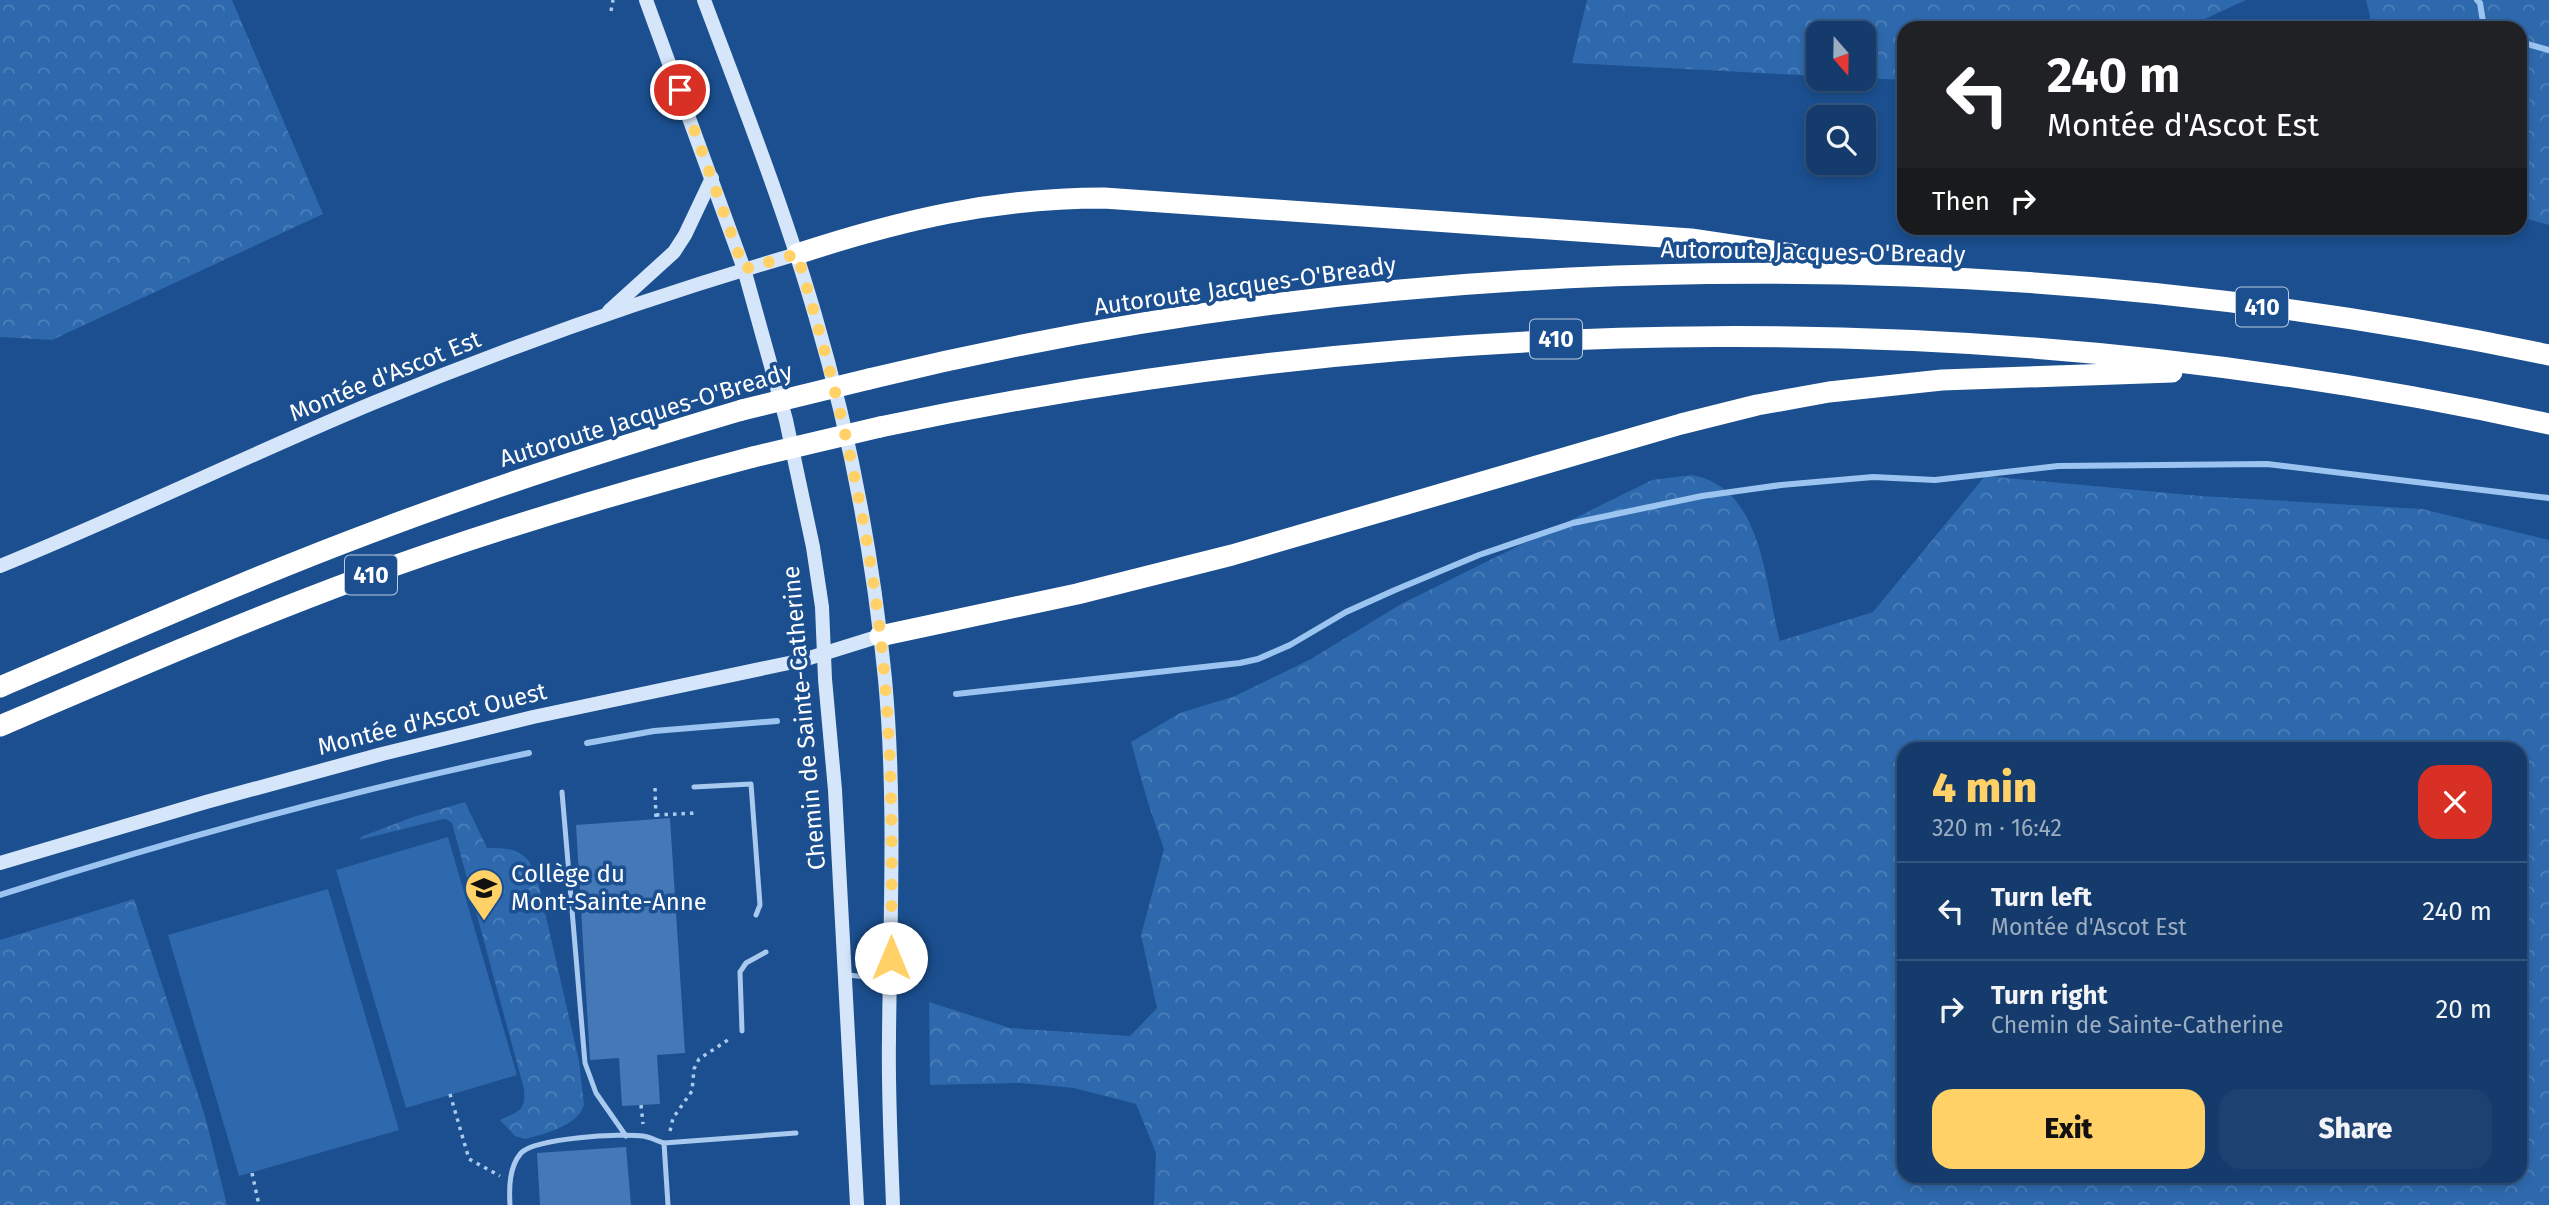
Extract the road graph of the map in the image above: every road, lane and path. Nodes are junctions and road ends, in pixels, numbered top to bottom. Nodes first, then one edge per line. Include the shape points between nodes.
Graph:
1 (613, 0) edge
2 (646, 0) edge
3 (704, 0) edge
4 (611, 11) dead end
5 (712, 178) junction
6 (797, 254) junction
7 (744, 269) junction
8 (1973, 280) junction
9 (603, 317) junction
10 (2549, 355) edge
11 (2236, 369) junction
12 (2549, 424) edge
13 (0, 566) edge
14 (880, 636) junction
15 (825, 653) junction
16 (0, 687) edge
17 (0, 726) edge
18 (694, 787) dead end
19 (655, 788) dead end
20 (562, 792) dead end
21 (696, 813) dead end
22 (0, 863) edge
23 (756, 915) dead end
24 (766, 952) dead end
25 (845, 975) junction
26 (890, 996) junction
27 (742, 1031) dead end
28 (723, 1042) dead end
29 (450, 1094) dead end
30 (641, 1105) dead end
31 (673, 1118) dead end
32 (642, 1119) dead end
33 (796, 1133) dead end
34 (626, 1136) junction
35 (664, 1143) junction
36 (251, 1173) dead end
37 (510, 1181) junction
38 (259, 1205) edge
39 (510, 1205) edge
40 (668, 1205) edge
41 (857, 1205) edge
42 (893, 1205) edge

1 - 4 path
2 - 5 main road, Chemin de Sainte-Catherine
3 - 6 main road
5 - 7 main road, Chemin de Sainte-Catherine
5 - 9 main road via 674,252
6 - 7 main road, Montée d'Ascot Est
6 - 8 highway via 960,209 1044,199 1112,198 1691,239
6 - 14 main road via 847,438
7 - 9 main road, Montée d'Ascot Est
7 - 15 main road, Chemin de Sainte-Catherine via 805,506
8 - 10 highway, Autoroute Jacques-O'Bready / 410 via 2247,305
8 - 16 highway, Autoroute Jacques-O'Bready / 410, bridge via 1844,275 1546,280 1239,310 985,353 742,410 568,463 416,516
9 - 13 main road, Montée d'Ascot Est via 375,402
11 - 12 highway, 410
11 - 14 highway via 1942,380 1802,396 1681,424 1232,555
11 - 17 highway, 410, bridge via 1909,340 1728,336 1559,339 1388,350 1091,387 880,427 627,491 421,556 256,618
14 - 15 main road, Montée d'Ascot Ouest
14 - 26 main road via 892,806
15 - 22 main road, Montée d'Ascot Ouest via 488,727
15 - 25 main road, Chemin de Sainte-Catherine
18 - 23 lane via 751,784 760,905
19 - 21 path via 656,817
20 - 34 lane via 585,1063 596,1093
24 - 27 lane via 740,972
25 - 26 lane via 866,977
25 - 41 main road, Chemin de Sainte-Catherine
26 - 42 main road
28 - 31 path via 699,1059 692,1091
29 - 37 path via 469,1159
30 - 32 path
33 - 35 lane
34 - 35 lane
34 - 37 lane via 537,1143 519,1155
35 - 40 lane
36 - 38 path
37 - 39 lane

